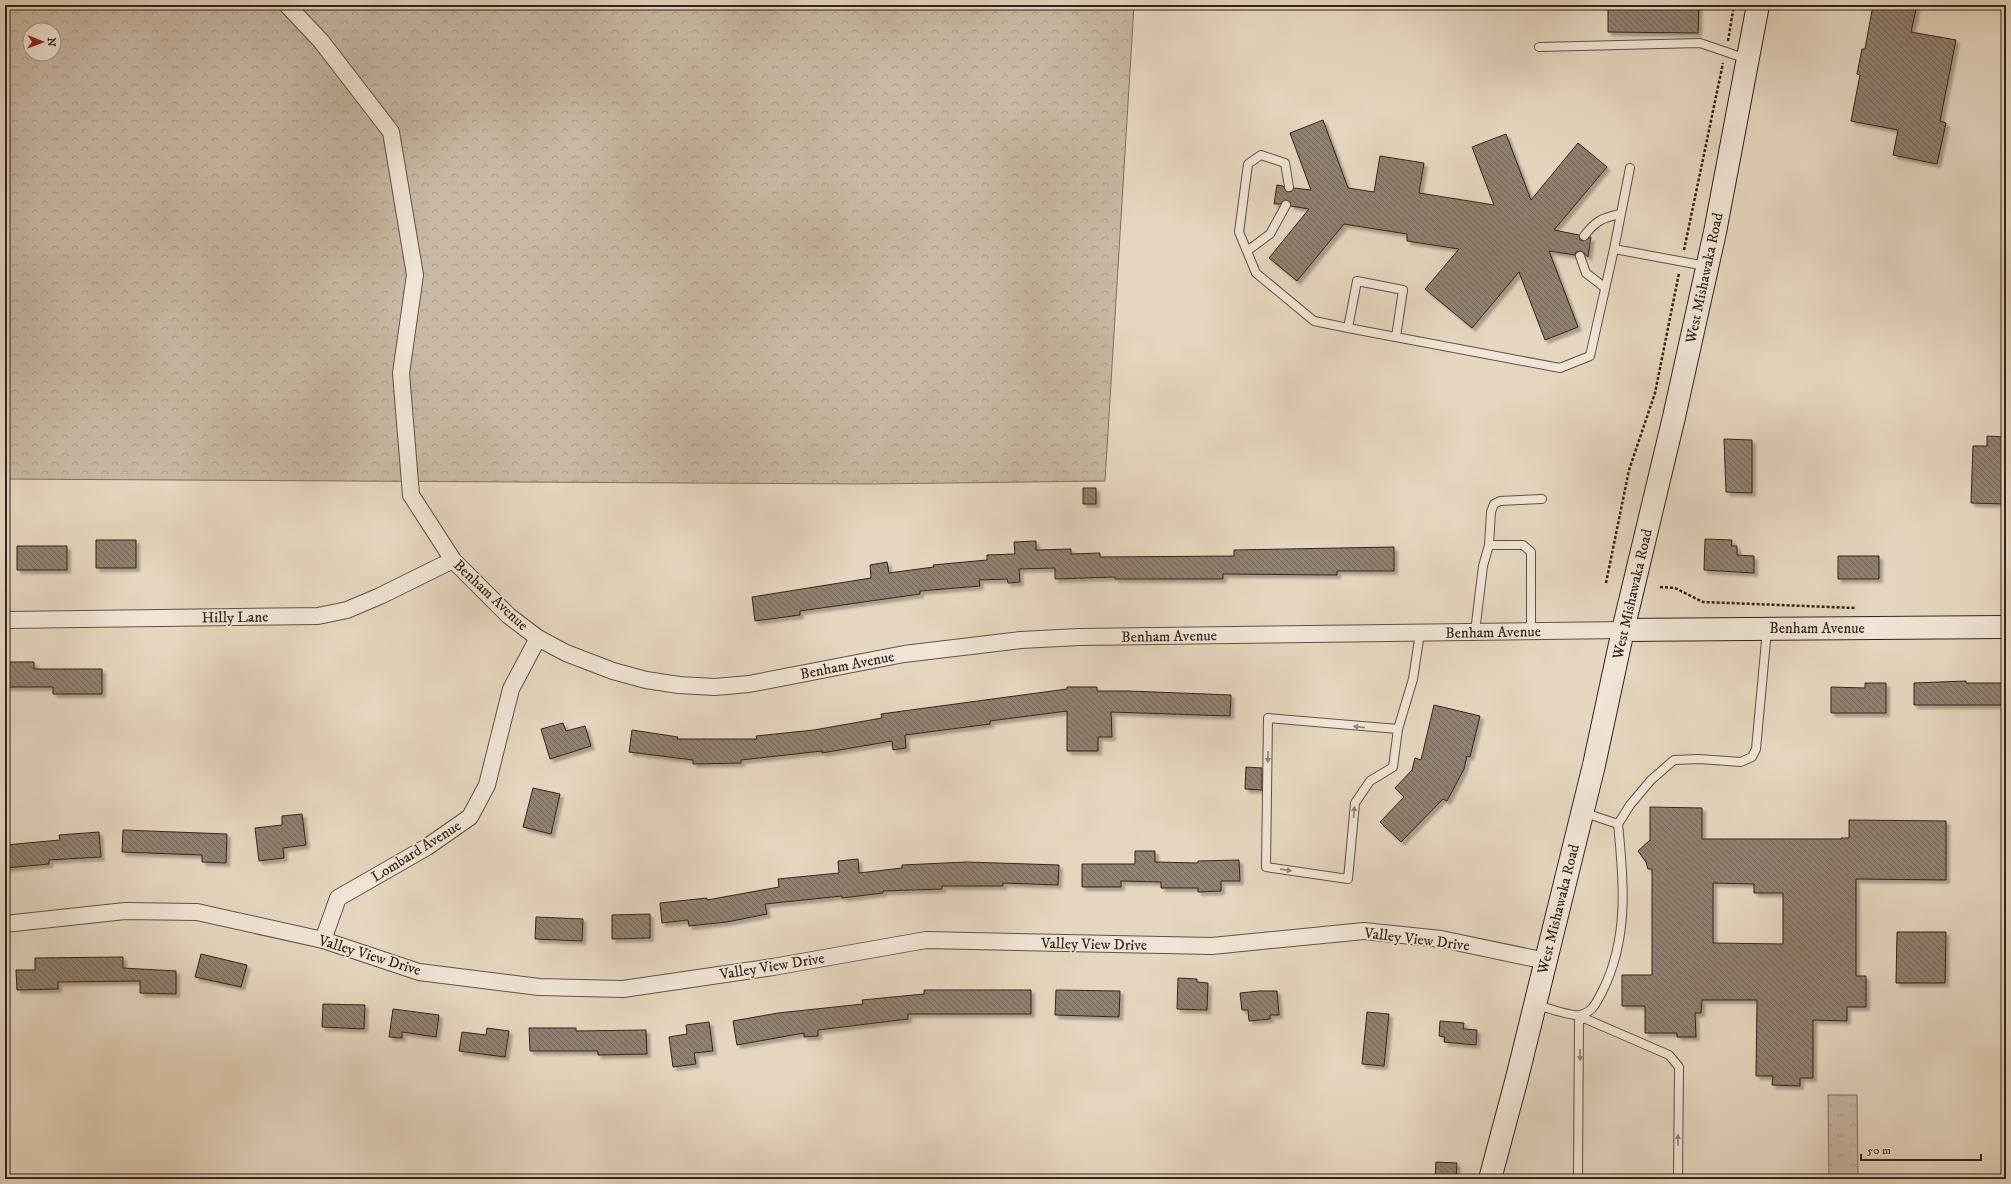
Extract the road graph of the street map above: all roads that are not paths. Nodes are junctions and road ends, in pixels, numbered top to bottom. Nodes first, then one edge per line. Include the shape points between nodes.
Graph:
1 (287, 5) edge
2 (1758, 5) edge
3 (1540, 46) dead end
4 (1748, 60) junction
5 (1630, 168) dead end
6 (1289, 187) dead end
7 (1286, 205) dead end
8 (1620, 214) junction
9 (1584, 236) dead end
10 (1614, 249) junction
11 (1247, 251) junction
12 (1580, 256) dead end
13 (1707, 266) junction
14 (1604, 287) junction
15 (1348, 328) junction
16 (1396, 337) junction
17 (1542, 499) dead end
18 (1489, 544) junction
19 (453, 560) junction
20 (5, 620) edge
21 (2006, 627) edge
22 (1767, 629) junction
23 (1623, 630) junction
24 (1531, 631) junction
25 (1475, 632) junction
26 (1420, 633) junction
27 (538, 638) junction
28 (1398, 730) junction
29 (1582, 812) junction
30 (1618, 824) junction
31 (5, 924) edge
32 (323, 940) junction
33 (1546, 961) junction
34 (1535, 1004) junction
35 (1579, 1016) junction
36 (1490, 1179) edge
37 (1578, 1179) edge
38 (1678, 1179) edge

1 - 19 street, Benham Avenue via 322,41 391,132 415,274 401,374 411,495
2 - 4 main road, West Mishawaka Road
3 - 4 lane via 1700,43
4 - 13 main road, West Mishawaka Road
5 - 8 lane
6 - 11 lane via 1285,163 1261,156 1248,164 1239,232
7 - 11 lane via 1270,234
8 - 9 lane via 1604,217
8 - 10 lane
10 - 13 lane
10 - 14 lane
11 - 15 lane via 1256,273 1314,321
12 - 14 lane via 1586,273
13 - 23 main road, West Mishawaka Road
14 - 16 lane via 1590,356 1560,368
15 - 16 lane
15 - 16 lane via 1357,281 1403,290
17 - 18 lane via 1500,501 1494,504
18 - 24 lane via 1523,545 1531,552
18 - 25 lane via 1483,566
19 - 20 street, Hilly Lane via 347,610 318,616
19 - 27 street, Benham Avenue via 509,616
21 - 22 main road, Benham Avenue
22 - 23 main road, Benham Avenue
22 - 30 lane via 1756,749 1752,757 1741,762 1674,760 1651,780
23 - 24 street, Benham Avenue
23 - 29 main road, West Mishawaka Road
24 - 25 street, Benham Avenue
25 - 26 street, Benham Avenue
26 - 27 street, Benham Avenue via 1021,640 904,654 749,684 715,687 646,680 613,671 566,653
26 - 28 lane via 1413,679
27 - 32 street, Lombard Avenue via 511,688 487,785 470,817 427,847 338,898
28 -> 28 lane via 1268,718 1266,867 1348,879 1355,803 1370,781 1393,767
29 - 30 lane
29 - 33 main road, West Mishawaka Road
30 - 35 lane via 1624,882 1621,934 1612,972 1593,1010
31 - 32 street, Valley View Drive via 125,911 197,912
32 - 33 street, Valley View Drive via 419,972 539,987 615,988 772,967 926,940 1212,946 1364,931 1441,939
33 - 34 main road, West Mishawaka Road
34 - 35 lane
34 - 36 main road, West Mishawaka Road
35 -> 37 lane
38 -> 35 lane via 1679,1067 1669,1055

